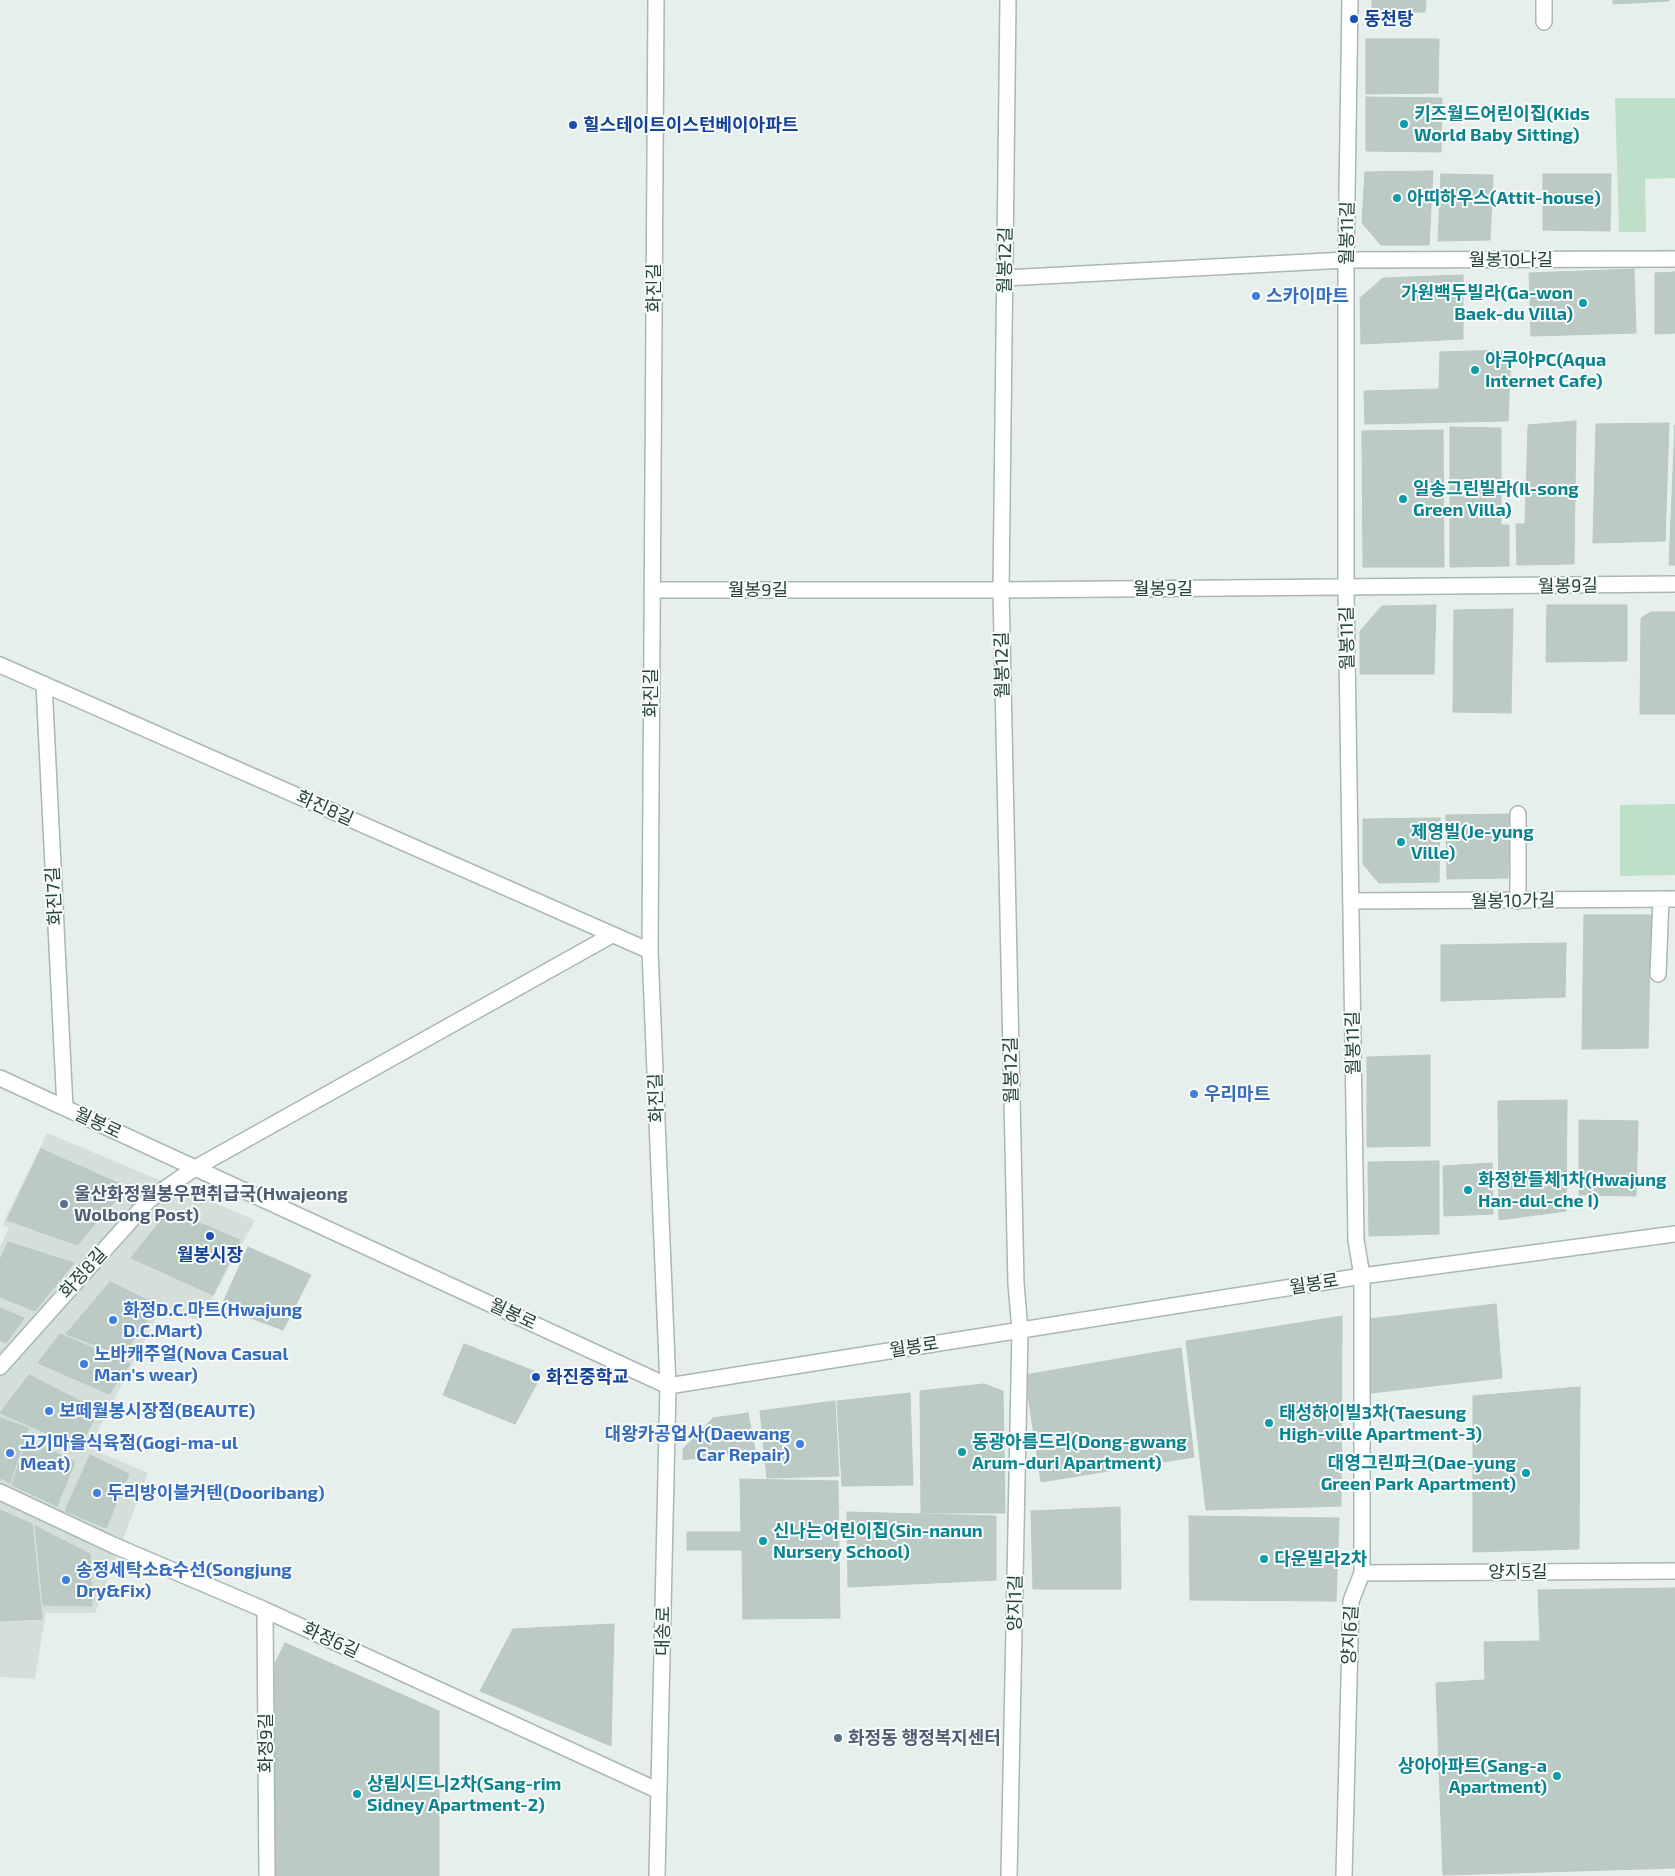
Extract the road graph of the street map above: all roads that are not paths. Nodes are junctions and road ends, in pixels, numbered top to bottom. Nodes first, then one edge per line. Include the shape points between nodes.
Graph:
1 (656, 0) edge
2 (1008, 0) edge
3 (1350, 0) edge
4 (1544, 0) edge
5 (1544, 22) dead end
6 (1675, 259) edge
7 (1346, 260) junction
8 (1004, 278) junction
9 (1675, 584) edge
10 (1346, 588) junction
11 (652, 590) junction
12 (1001, 590) junction
13 (0, 665) edge
14 (44, 684) junction
15 (1518, 814) dead end
16 (1668, 899) edge
17 (1518, 901) junction
18 (1351, 902) junction
19 (612, 935) junction
20 (650, 951) junction
21 (1658, 974) dead end
22 (0, 1078) edge
23 (64, 1108) junction
24 (195, 1168) junction
25 (1675, 1234) edge
26 (1362, 1276) junction
27 (1020, 1330) junction
28 (0, 1366) edge
29 (668, 1386) junction
30 (0, 1492) edge
31 (1675, 1571) edge
32 (1362, 1573) junction
33 (265, 1610) junction
34 (659, 1791) junction
35 (267, 1876) edge
36 (657, 1876) edge
37 (1009, 1876) edge
38 (1344, 1876) edge

1 - 11 street, 화진길
2 - 8 street, 월봉12길
3 - 7 street, 월봉11길
4 - 5 street
6 - 7 street, 월봉10나길
7 - 8 street, 월봉10나길
7 - 10 street, 월봉11길
8 - 12 street, 월봉12길
9 - 10 street, 월봉9길
10 - 12 street, 월봉9길
10 - 18 street, 월봉11길
11 - 12 street, 월봉9길
11 - 20 street, 화진길
12 - 27 street, 월봉12길 via 1016,1284
13 - 14 street, 화진8길
14 - 19 street, 화진8길
14 - 23 street, 화진7길
15 - 17 street
16 - 17 street, 월봉10가길
16 - 21 street
17 - 18 street, 월봉10가길
18 - 26 street, 월봉11길 via 1356,1240
19 - 20 street, 화진8길
19 - 24 street
20 - 29 street, 화진길
22 - 23 street, 월봉로
23 - 24 street, 월봉로
24 - 28 street, 화정8길 via 149,1200
24 - 29 street, 월봉로
25 - 26 street, 월봉로
26 - 27 street, 월봉로
26 - 32 street, 양지6길
27 - 29 street, 월봉로
27 - 37 street, 양지1길
29 - 34 street, 대송로
30 - 33 street, 화정6길
31 - 32 street, 양지5길
32 - 38 street, 양지6길 via 1350,1601
33 - 34 street, 화정6길
33 - 35 street, 화정9길
34 - 36 street, 대송로

